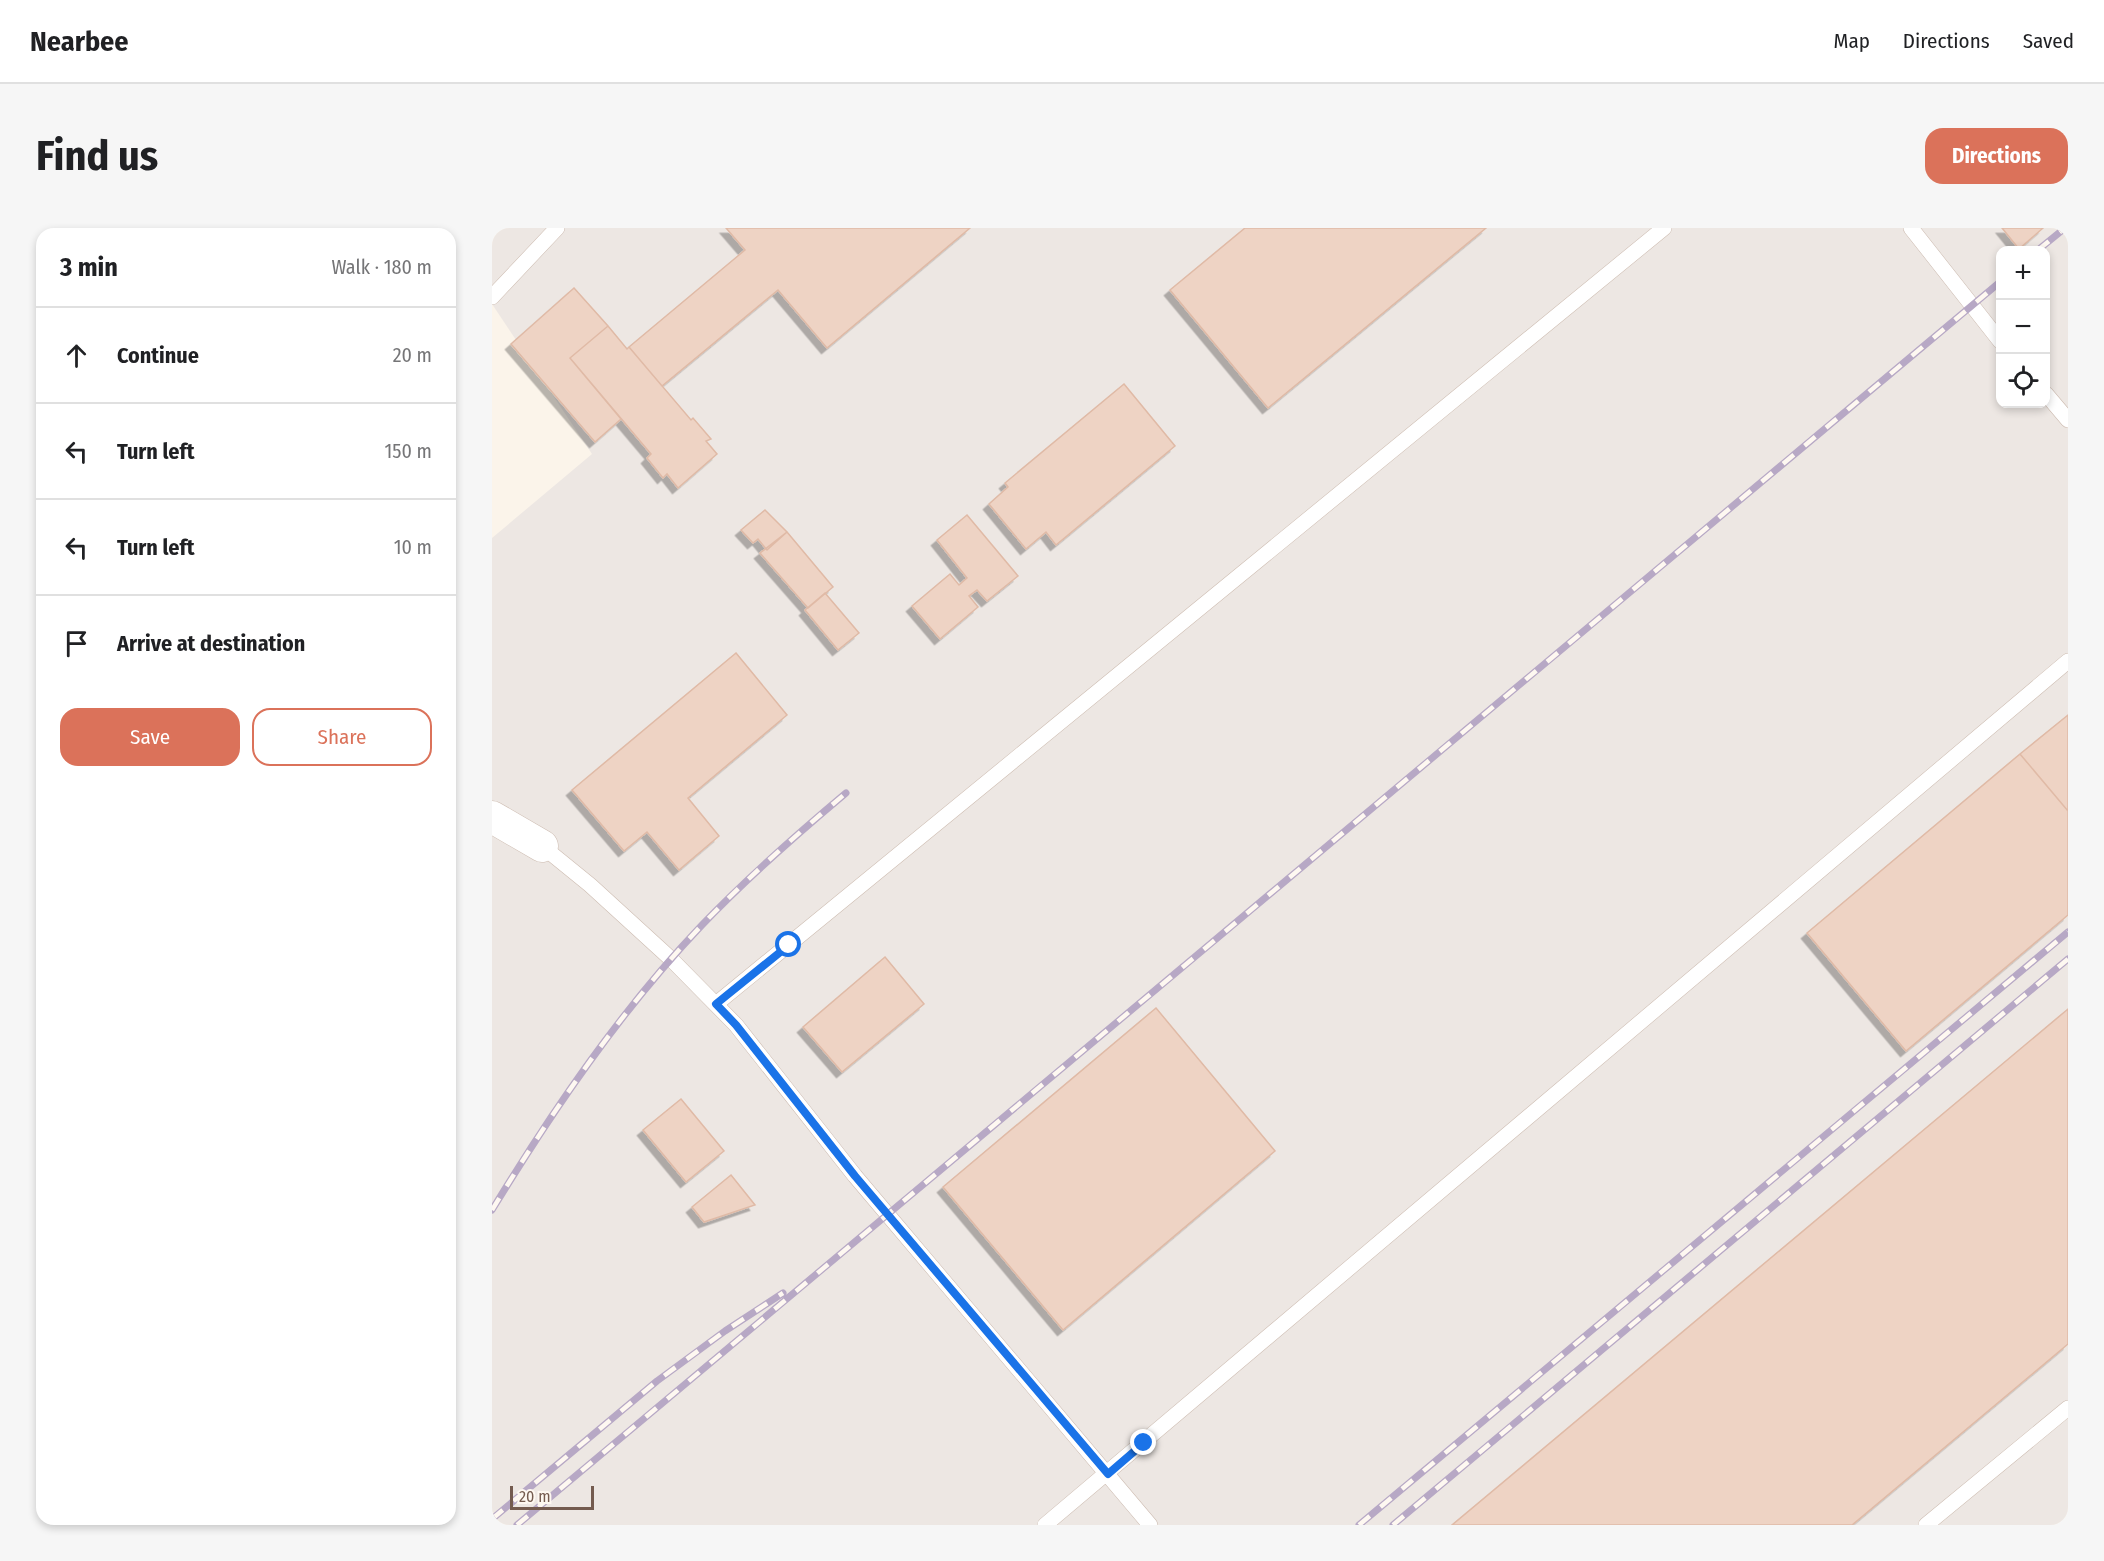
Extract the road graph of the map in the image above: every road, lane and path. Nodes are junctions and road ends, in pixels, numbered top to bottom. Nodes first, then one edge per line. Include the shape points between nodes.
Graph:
1 (557, 228) edge
2 (1664, 228) edge
3 (1911, 228) edge
4 (492, 297) edge
5 (1996, 334) edge
6 (2050, 399) edge
7 (2068, 420) edge
8 (2068, 661) edge
9 (492, 817) edge
10 (542, 846) joint
11 (716, 1004) junction
12 (2068, 1408) edge
13 (1108, 1474) junction
14 (1045, 1525) edge
15 (1150, 1525) edge
16 (1926, 1525) edge

1 - 4 lane
2 - 11 lane
3 - 5 lane
6 - 7 lane
8 - 13 lane
9 - 10 street
10 - 11 lane via 591,885
11 - 13 lane via 855,1176
12 - 16 lane
13 - 14 lane
13 - 15 lane

